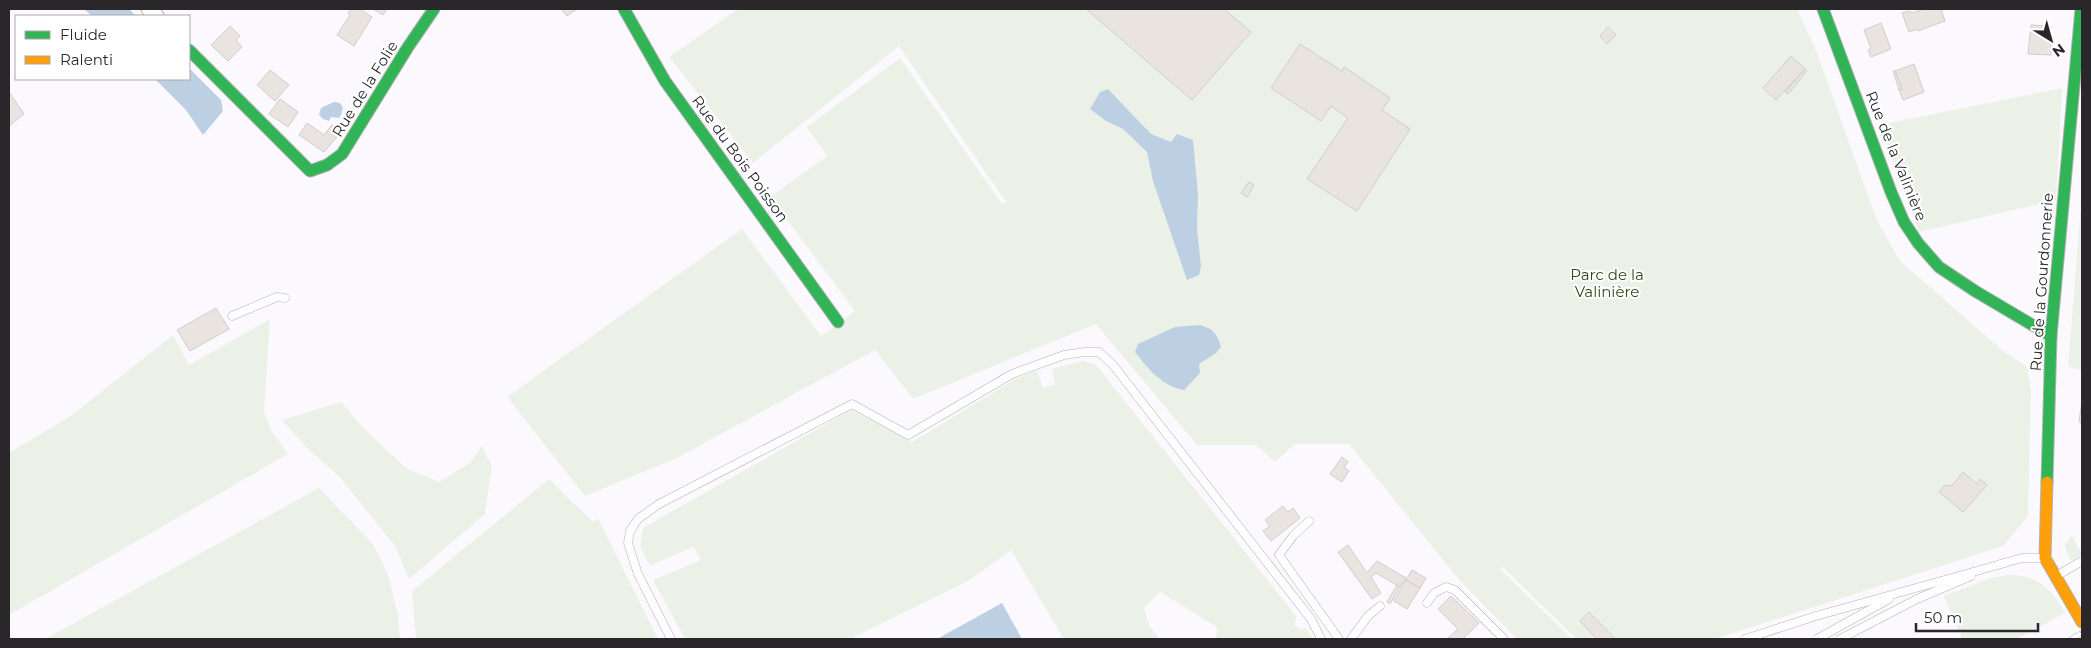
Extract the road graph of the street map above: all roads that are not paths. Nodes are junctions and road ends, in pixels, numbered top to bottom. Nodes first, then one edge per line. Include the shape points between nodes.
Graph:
1 (434, 9) edge
2 (624, 9) edge
3 (2081, 9) edge
4 (1829, 10) edge
5 (190, 51) edge
6 (285, 298) dead end
7 (232, 316) dead end
8 (838, 322) dead end
9 (2051, 336) junction
10 (1309, 521) dead end
11 (2045, 558) junction
12 (2082, 560) edge
13 (2005, 563) junction
14 (2056, 576) junction
15 (1904, 591) junction
16 (1427, 604) dead end
17 (1380, 606) dead end
18 (2082, 622) edge
19 (671, 639) edge
20 (1321, 639) edge
21 (1339, 639) edge
22 (1351, 639) edge
23 (1504, 639) edge
24 (1745, 639) edge
25 (1816, 639) edge
26 (1840, 639) edge

1 - 5 street, Rue de la Folie via 342,154 328,166 310,170
2 - 8 street, Rue du Bois Poisson via 665,81
3 - 9 street, Rue de la Gourdonnerie
4 - 9 street, Rue de la Valinière via 1892,192 1904,222 1918,244 1939,267
6 - 7 lane via 277,297
9 - 11 street, Rue de la Gourdonnerie
10 - 21 lane via 1279,555
11 - 13 lane via 2022,558
11 - 14 street
12 - 14 lane
13 - 15 lane
13 - 26 lane via 1917,599
14 - 18 street
15 - 24 lane
15 - 25 lane
16 - 23 lane via 1434,593 1446,587 1455,590
17 - 22 lane
19 - 20 lane via 638,574 628,543 630,531 638,519 659,504 852,404 908,434 1012,374 1064,355 1099,352 1113,364 1311,619

